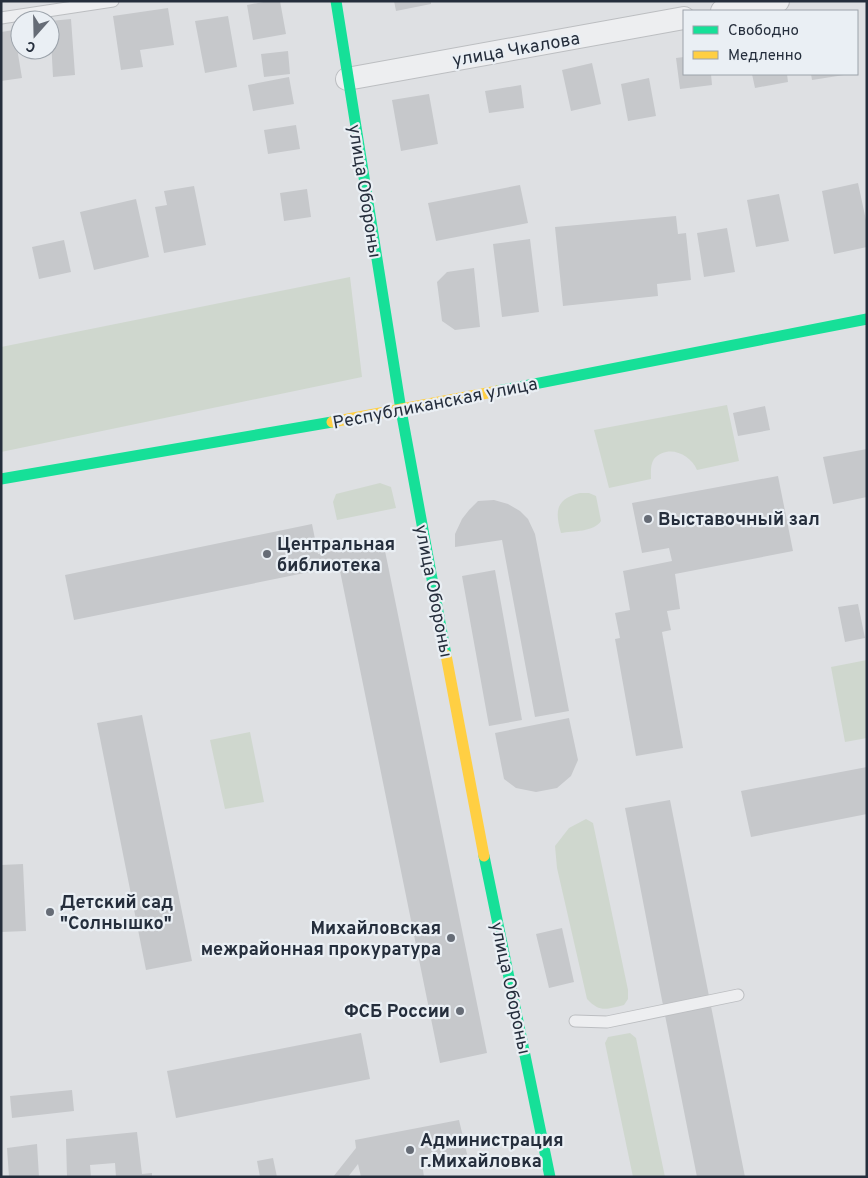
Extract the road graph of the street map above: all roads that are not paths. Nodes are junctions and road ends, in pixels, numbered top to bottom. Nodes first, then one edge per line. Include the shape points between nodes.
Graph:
1 (113, 1) edge
2 (336, 1) edge
3 (778, 1) edge
4 (728, 10) edge
5 (1, 18) edge
6 (683, 18) edge
7 (347, 79) junction
8 (867, 319) edge
9 (401, 410) junction
10 (1, 479) edge
11 (738, 995) dead end
12 (575, 1020) dead end
13 (550, 1177) edge

1 - 5 lane
2 - 7 street, улица Обороны
3 - 4 street
6 - 7 street, улица Чкалова
7 - 9 street, улица Обороны
8 - 9 street, Республиканская улица
9 - 10 street, Республиканская улица
9 - 13 street, улица Обороны via 477,820
11 - 12 lane via 607,1022

